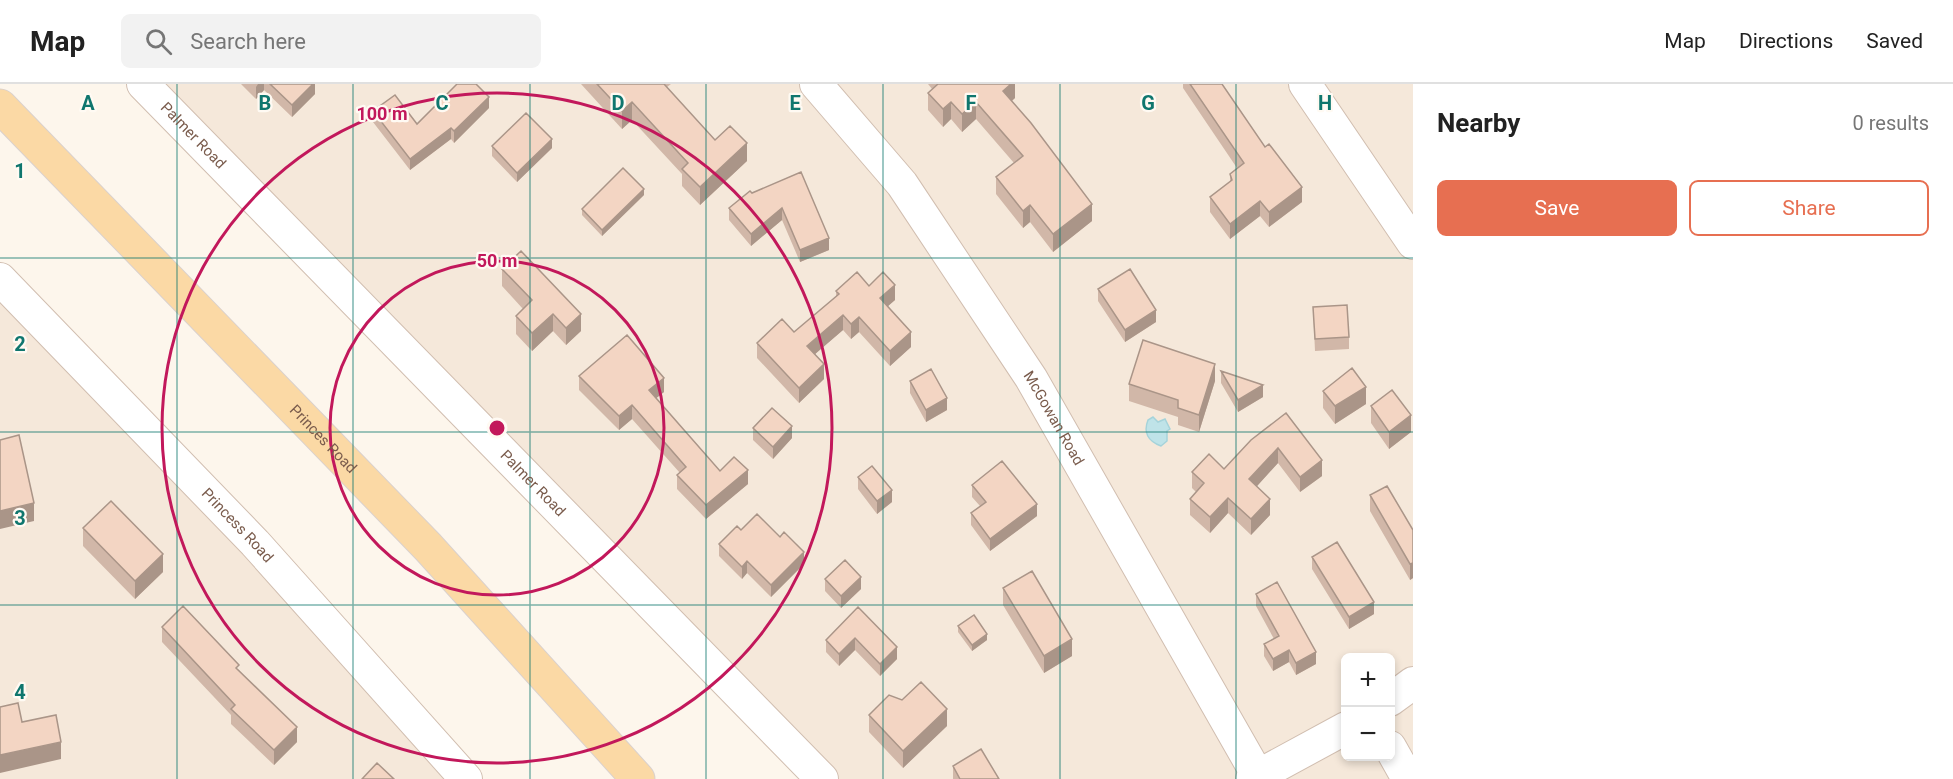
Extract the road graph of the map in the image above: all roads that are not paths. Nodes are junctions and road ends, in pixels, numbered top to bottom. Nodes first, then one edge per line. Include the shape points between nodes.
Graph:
1 (143, 84) edge
2 (816, 84) edge
3 (1305, 84) edge
4 (0, 106) edge
5 (1413, 243) edge
6 (0, 279) edge
7 (1413, 683) edge
8 (1395, 696) edge
9 (1341, 731) edge
10 (1395, 756) edge
11 (1255, 777) edge
12 (466, 779) edge
13 (638, 779) edge
14 (822, 779) edge
15 (1408, 779) edge

1 - 14 street, Palmer Road
2 - 11 street, McGowan Road via 902,184 1030,378
3 - 5 street
4 - 13 main road, Princes Road via 428,547
6 - 12 street, Princess Road via 255,543
7 - 8 street
9 - 11 street
10 - 15 street

